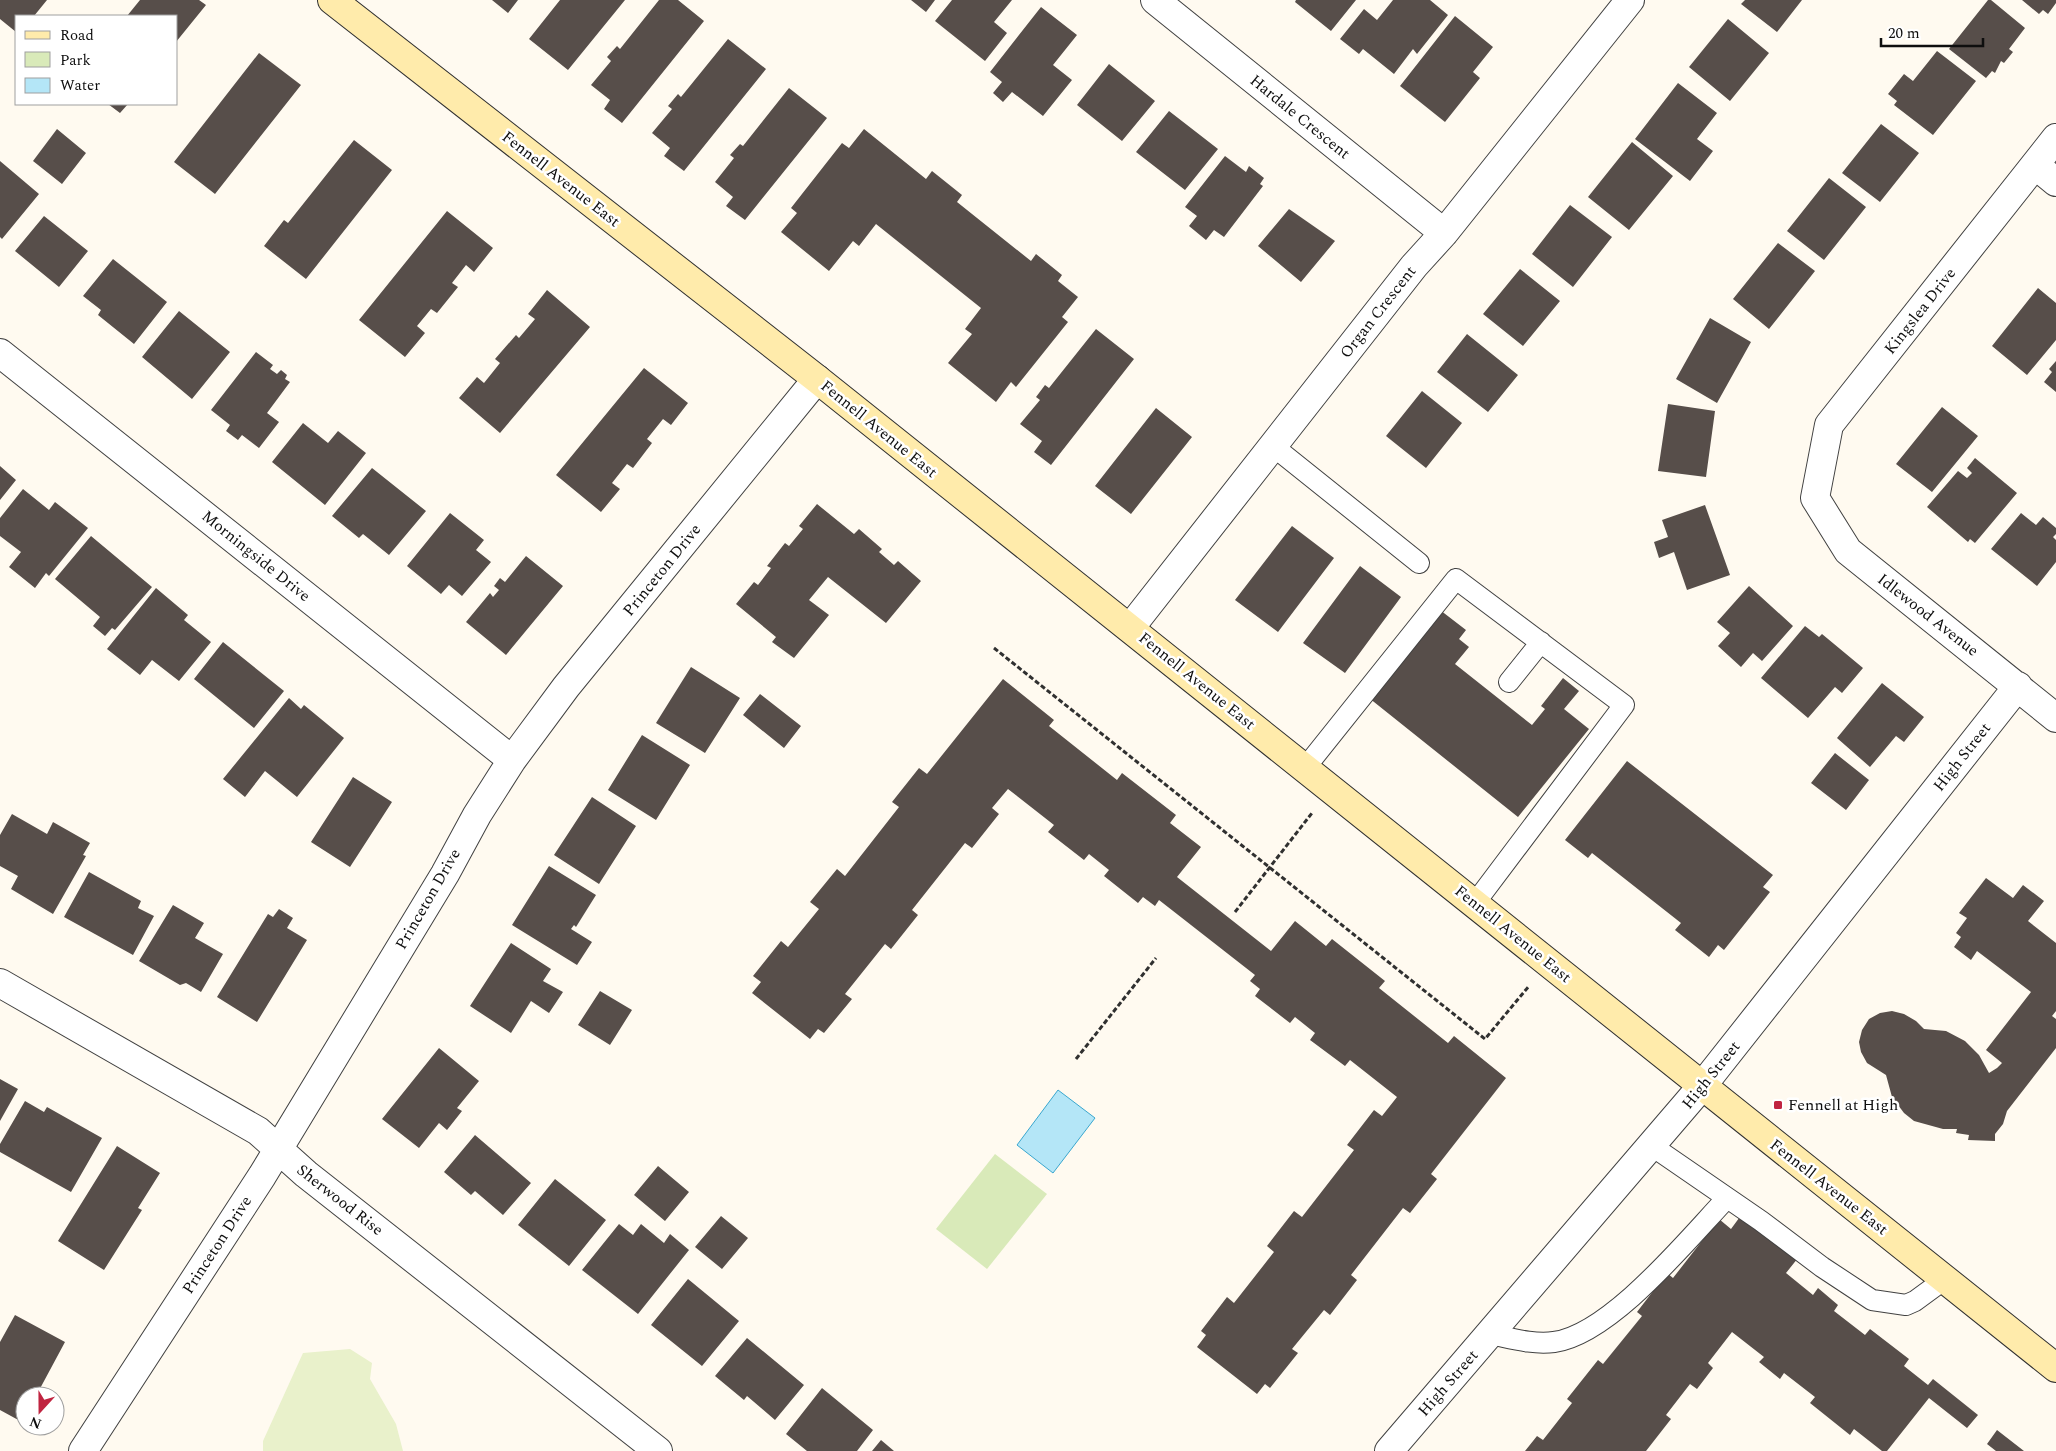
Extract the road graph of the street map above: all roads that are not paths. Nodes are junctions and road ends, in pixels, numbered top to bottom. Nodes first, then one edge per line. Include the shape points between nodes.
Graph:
1 (332, 0) edge
2 (1155, 0) edge
3 (1630, 0) edge
4 (2056, 138) edge
5 (2035, 165) junction
6 (2056, 182) edge
7 (1444, 233) junction
8 (0, 353) edge
9 (817, 378) junction
10 (1273, 446) junction
11 (1815, 498) joint
12 (1419, 563) dead end
13 (1130, 628) junction
14 (1541, 642) junction
15 (1509, 682) dead end
16 (2018, 686) junction
17 (2056, 718) edge
18 (512, 760) junction
19 (1305, 768) junction
20 (1475, 903) junction
21 (0, 983) edge
22 (1702, 1086) junction
23 (1652, 1146) junction
24 (278, 1149) junction
25 (1727, 1198) junction
26 (1944, 1279) junction
27 (1489, 1334) junction
28 (2056, 1368) edge
29 (82, 1451) edge
30 (658, 1451) edge
31 (1388, 1451) edge

1 - 9 main road, Fennell Avenue East
2 - 7 street, Hardale Crescent
3 - 7 street, Organ Crescent
4 - 5 street, Kingslea Drive
5 - 6 street
5 - 11 street, Kingslea Drive via 1829,425
7 - 10 street, Organ Crescent via 1414,266
8 - 18 street, Morningside Drive
9 - 13 main road, Fennell Avenue East
9 - 18 street, Princeton Drive via 566,688
10 - 12 lane
10 - 13 street, Organ Crescent
11 - 16 street, Idlewood Avenue via 1848,551
13 - 19 main road, Fennell Avenue East
14 - 15 lane
14 - 19 lane via 1456,579
14 - 20 lane via 1624,705
16 - 17 street, Idlewood Avenue
16 - 22 street, High Street
18 - 24 street, Princeton Drive
19 - 20 main road, Fennell Avenue East
20 - 22 main road, Fennell Avenue East
21 - 24 street, Sherwood Rise via 258,1131
22 - 23 street, High Street
22 - 26 main road, Fennell Avenue East
23 - 25 lane
23 - 27 street, High Street
24 - 29 street, Princeton Drive
24 - 30 street, Sherwood Rise
25 - 26 lane via 1872,1300 1906,1305
25 - 27 lane via 1620,1308 1587,1331 1554,1342 1531,1342
26 - 28 main road, Fennell Avenue East
27 - 31 street, High Street

